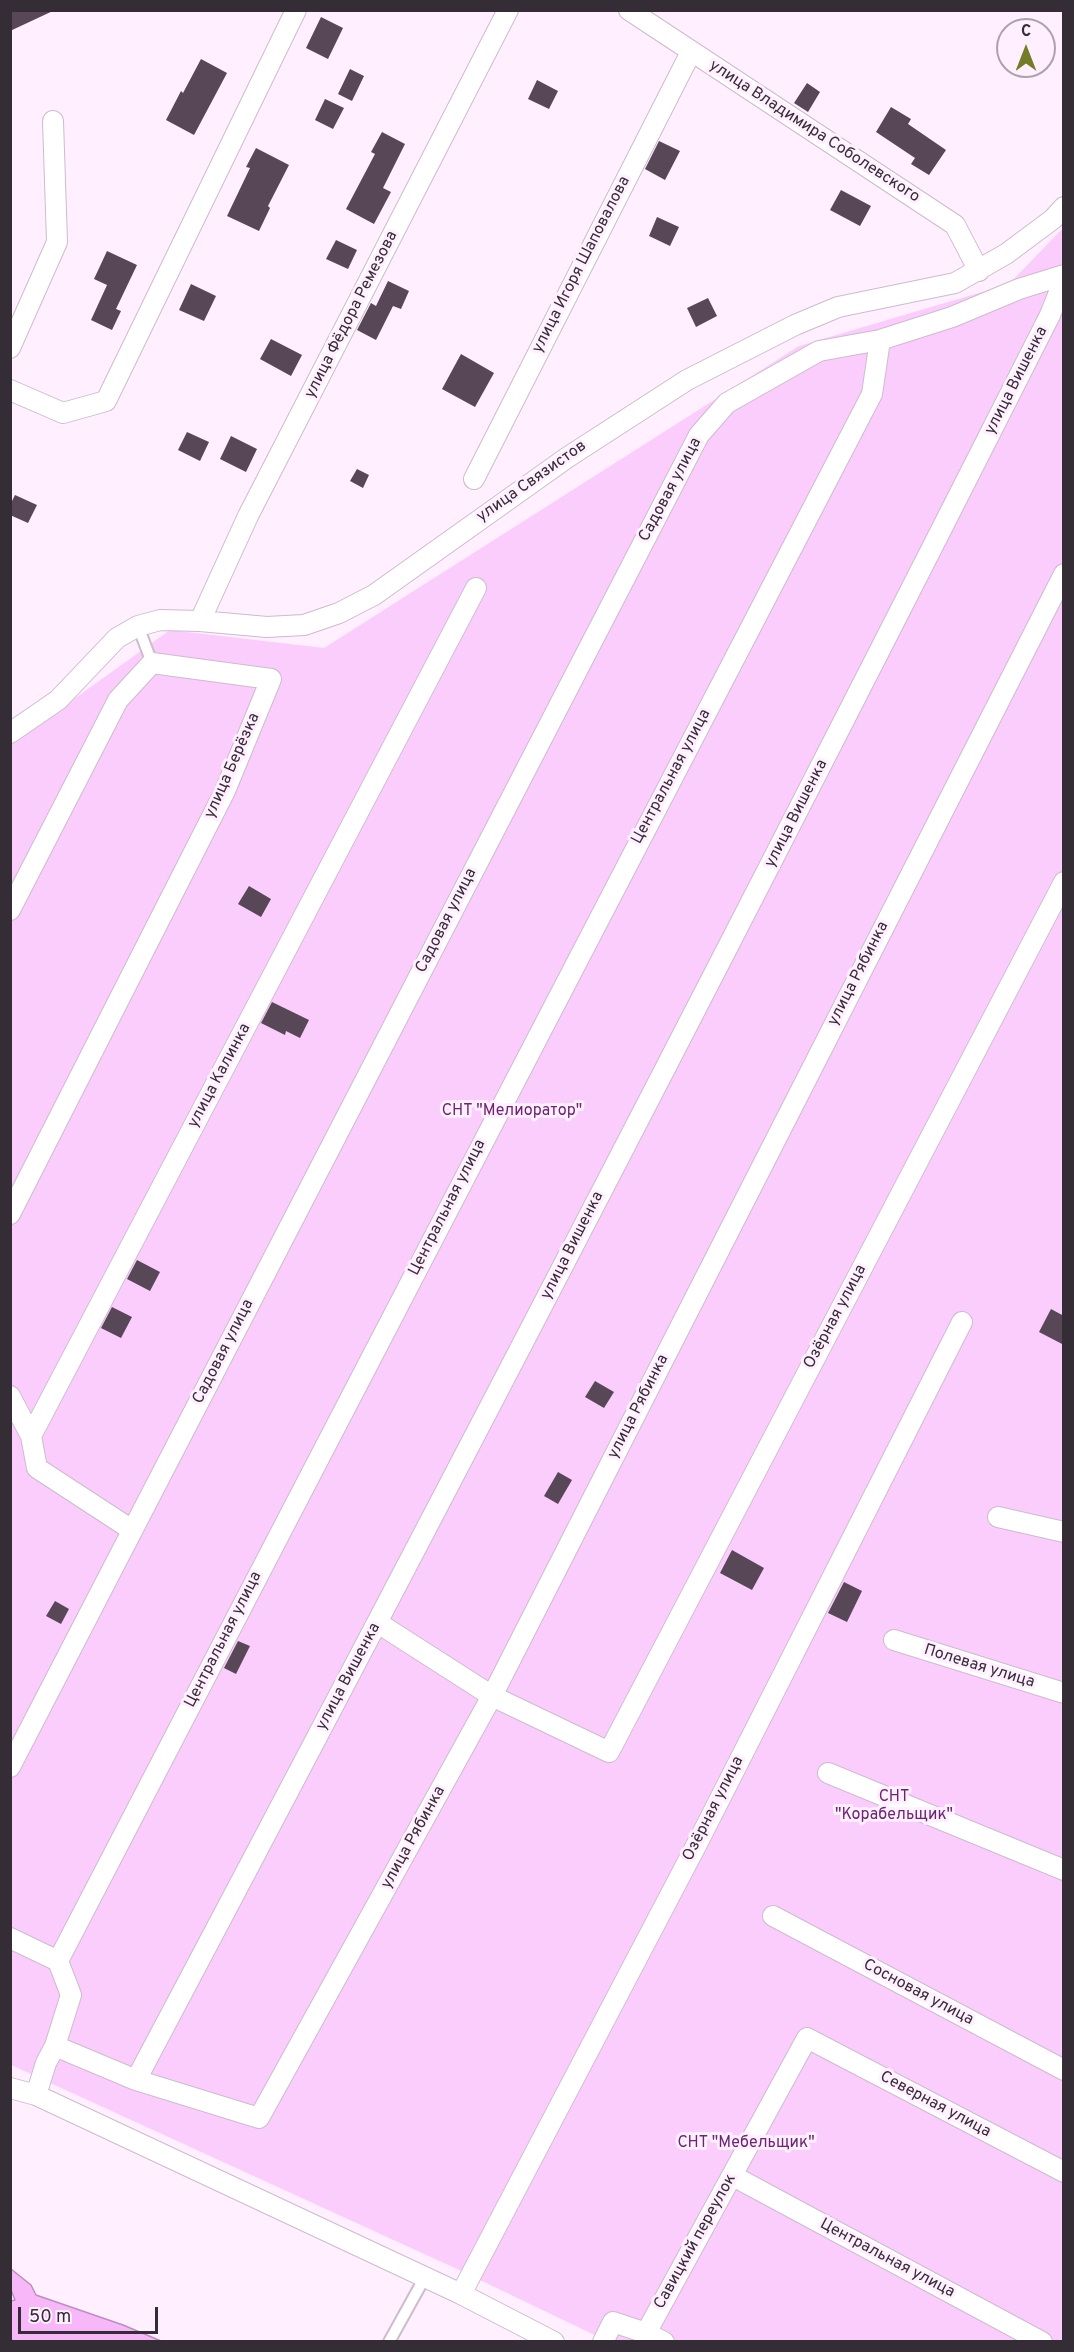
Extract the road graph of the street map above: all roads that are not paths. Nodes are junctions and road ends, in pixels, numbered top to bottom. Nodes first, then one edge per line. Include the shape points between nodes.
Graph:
1 (297, 10) edge
2 (507, 10) edge
3 (629, 10) edge
4 (691, 52) junction
5 (52, 121) dead end
6 (1064, 207) edge
7 (979, 271) junction
8 (1064, 275) edge
9 (1064, 280) edge
10 (880, 340) junction
11 (10, 348) edge
12 (10, 390) edge
13 (474, 479) dead end
14 (1064, 574) edge
15 (476, 588) dead end
16 (200, 621) junction
17 (138, 626) junction
18 (152, 663) junction
19 (10, 733) edge
20 (1064, 882) edge
21 (10, 910) edge
22 (10, 1214) edge
23 (962, 1322) dead end
24 (10, 1396) edge
25 (31, 1436) junction
26 (998, 1517) dead end
27 (132, 1530) junction
28 (1064, 1532) edge
29 (378, 1623) junction
30 (894, 1641) dead end
31 (1064, 1693) edge
32 (492, 1696) junction
33 (10, 1767) edge
34 (828, 1773) dead end
35 (1064, 1870) edge
36 (773, 1917) dead end
37 (10, 1938) edge
38 (58, 1961) junction
39 (807, 2038) joint
40 (55, 2046) junction
41 (1064, 2070) edge
42 (136, 2080) junction
43 (10, 2088) edge
44 (36, 2095) junction
45 (1064, 2172) edge
46 (733, 2176) junction
47 (425, 2277) junction
48 (461, 2294) junction
49 (646, 2333) junction
50 (389, 2342) edge
51 (554, 2342) edge
52 (603, 2342) edge
53 (664, 2342) edge
54 (1042, 2342) edge

1 - 12 street via 106,401 63,413
2 - 16 street, улица Фёдора Ремезова via 248,516
3 - 4 street, улица Владимира Соболевского
4 - 7 street, улица Владимира Соболевского via 956,225
4 - 13 street, улица Игоря Шаповалова
5 - 11 street via 57,242
6 - 7 street, улица Связистов
7 - 16 street, улица Связистов via 955,283 838,307 697,375 567,457 374,595 339,614 304,625 267,627
8 - 10 street, Садовая улица
9 - 29 street, улица Вишенка via 1050,315 825,760
10 - 27 street, Садовая улица via 819,351 727,403 699,435
10 - 38 street, Центральная улица via 872,394
14 - 32 street, улица Рябинка
15 - 25 street, улица Калинка
16 - 17 street, улица Связистов via 160,620
17 - 18 lane
17 - 19 street, улица Связистов via 117,638 58,700
18 - 21 street via 118,700
18 - 22 street, улица Берёзка via 271,679 225,791
20 - 32 street, Озёрная улица via 609,1752
23 - 48 street, Озёрная улица via 698,1842
24 - 25 street
25 - 27 street via 37,1468
26 - 28 street
27 - 33 street, Садовая улица
29 - 32 street
29 - 42 street, улица Вишенка
30 - 31 street, Полевая улица
32 - 42 street, улица Рябинка via 259,2118
34 - 35 street
36 - 41 street, Сосновая улица
37 - 38 street
38 - 40 street via 71,1995
39 - 45 street, Северная улица
39 - 46 street, Савицкий переулок
40 - 42 street
40 - 44 street
43 - 44 street
44 - 47 street
46 - 49 street, Савицкий переулок
46 - 54 street, Центральная улица
47 - 48 street
47 - 50 lane
48 - 51 street
49 - 52 street via 613,2322
49 - 53 street

